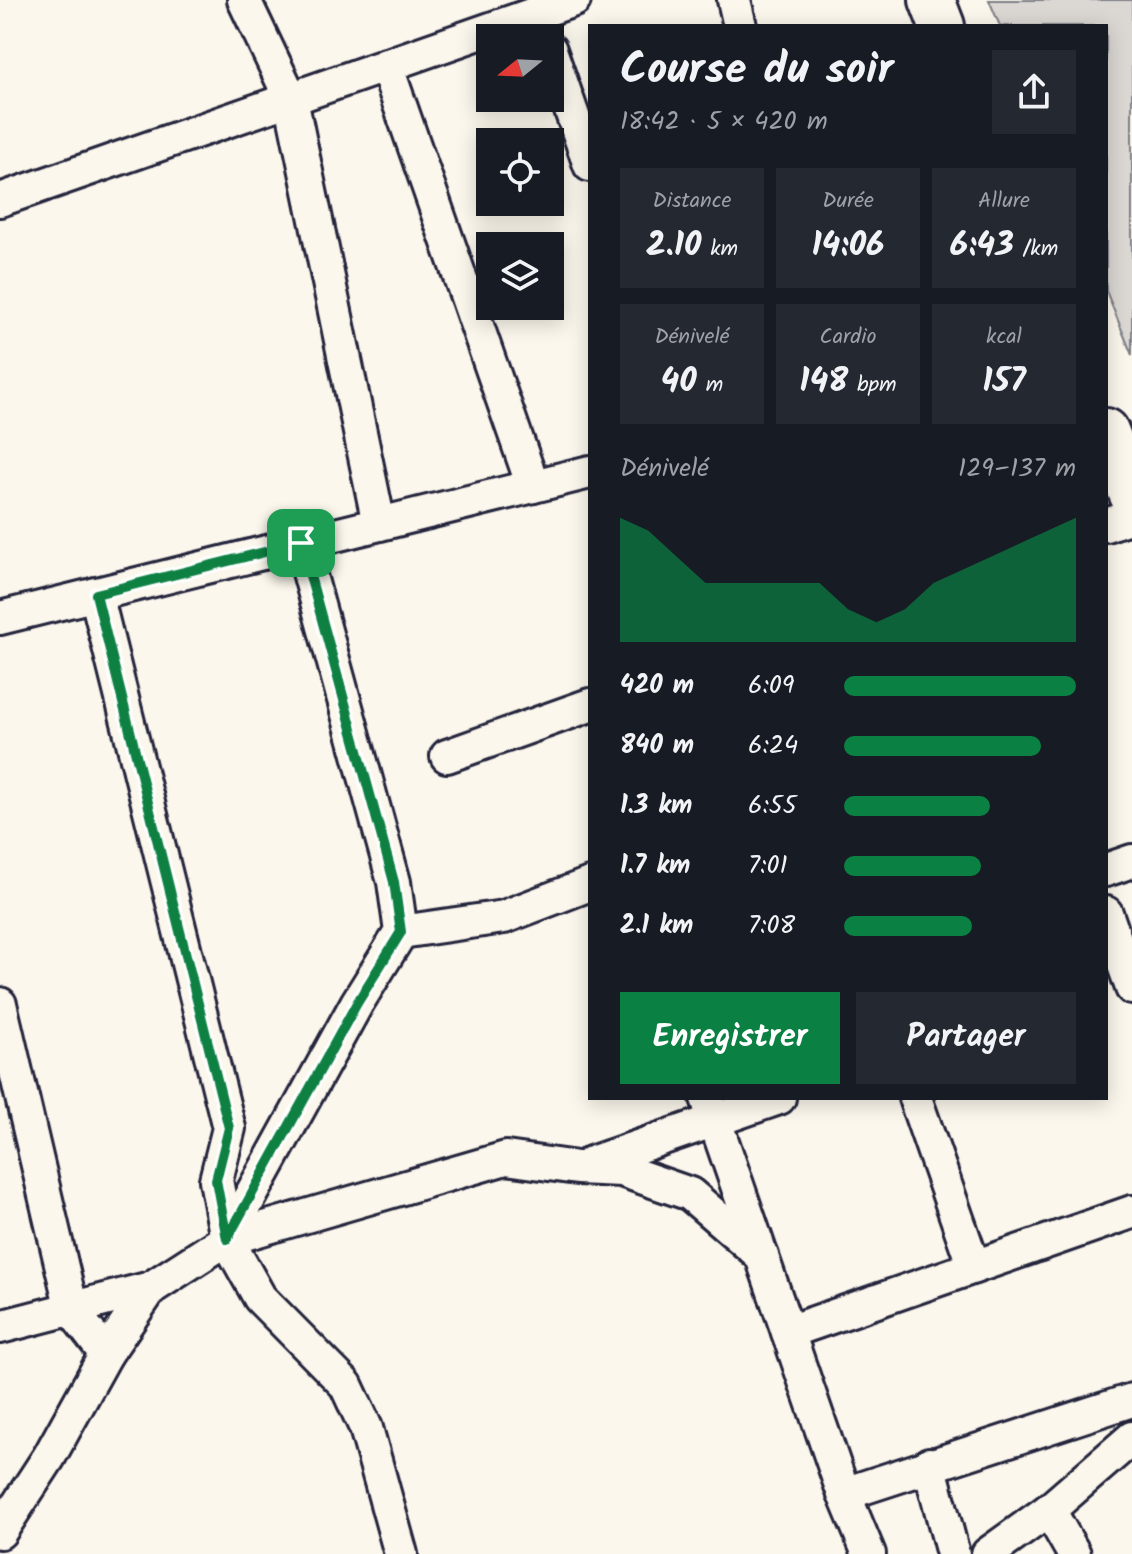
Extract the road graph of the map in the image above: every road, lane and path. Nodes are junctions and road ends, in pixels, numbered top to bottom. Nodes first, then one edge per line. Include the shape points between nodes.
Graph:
1 (244, 0) edge
2 (574, 0) edge
3 (734, 0) edge
4 (932, 0) edge
5 (542, 24) edge
6 (740, 24) edge
7 (941, 24) edge
8 (476, 42) edge
9 (386, 65) junction
10 (564, 90) edge
11 (291, 99) junction
12 (588, 159) edge
13 (0, 200) edge
14 (1108, 436) edge
15 (588, 472) edge
16 (533, 486) junction
17 (1132, 495) edge
18 (1132, 516) edge
19 (379, 524) junction
20 (1108, 524) edge
21 (301, 543) junction
22 (96, 594) junction
23 (0, 618) edge
24 (588, 706) edge
25 (447, 756) dead end
26 (1132, 861) edge
27 (1108, 869) edge
28 (588, 885) edge
29 (1108, 922) edge
30 (401, 932) junction
31 (1122, 983) edge
32 (0, 1004) edge
33 (766, 1100) edge
34 (916, 1100) edge
35 (710, 1109) edge
36 (577, 1168) junction
37 (1132, 1212) edge
38 (227, 1239) junction
39 (762, 1256) junction
40 (974, 1267) junction
41 (151, 1288) junction
42 (72, 1310) junction
43 (0, 1327) edge
44 (788, 1332) junction
45 (106, 1354) junction
46 (1132, 1400) edge
47 (1132, 1438) edge
48 (929, 1464) junction
49 (844, 1494) junction
50 (1049, 1510) junction
51 (0, 1532) edge
52 (401, 1554) edge
53 (869, 1554) edge
54 (953, 1554) edge
55 (988, 1554) edge
56 (1074, 1554) edge

1 - 11 street
2 - 5 street
3 - 6 street
4 - 7 main road
8 - 9 street
9 - 11 street
9 - 16 street
10 - 12 street
11 - 13 street
11 - 19 street
14 - 17 main road
15 - 16 street
16 - 19 street
18 - 20 street
19 - 21 street
21 - 22 street
21 - 30 street via 394,882
22 - 23 street
22 - 38 street via 229,1128 216,1180
24 - 25 street
26 - 27 street
28 - 30 street via 504,917
29 - 31 street
30 - 38 street
32 - 42 street
33 - 35 street
34 - 40 street
35 - 36 street
35 - 39 street
36 - 38 street via 506,1158
36 - 39 street via 621,1170 690,1194
37 - 40 street
38 - 41 street
38 - 52 street via 260,1298 346,1385 366,1428
39 - 44 street
40 - 44 street
41 - 42 street
41 - 45 street
42 - 43 street
42 - 45 street
44 - 49 street
45 - 51 street
46 - 48 street
47 - 50 street
48 - 49 street
48 - 54 street
49 - 53 street
50 - 55 street
50 - 56 street

